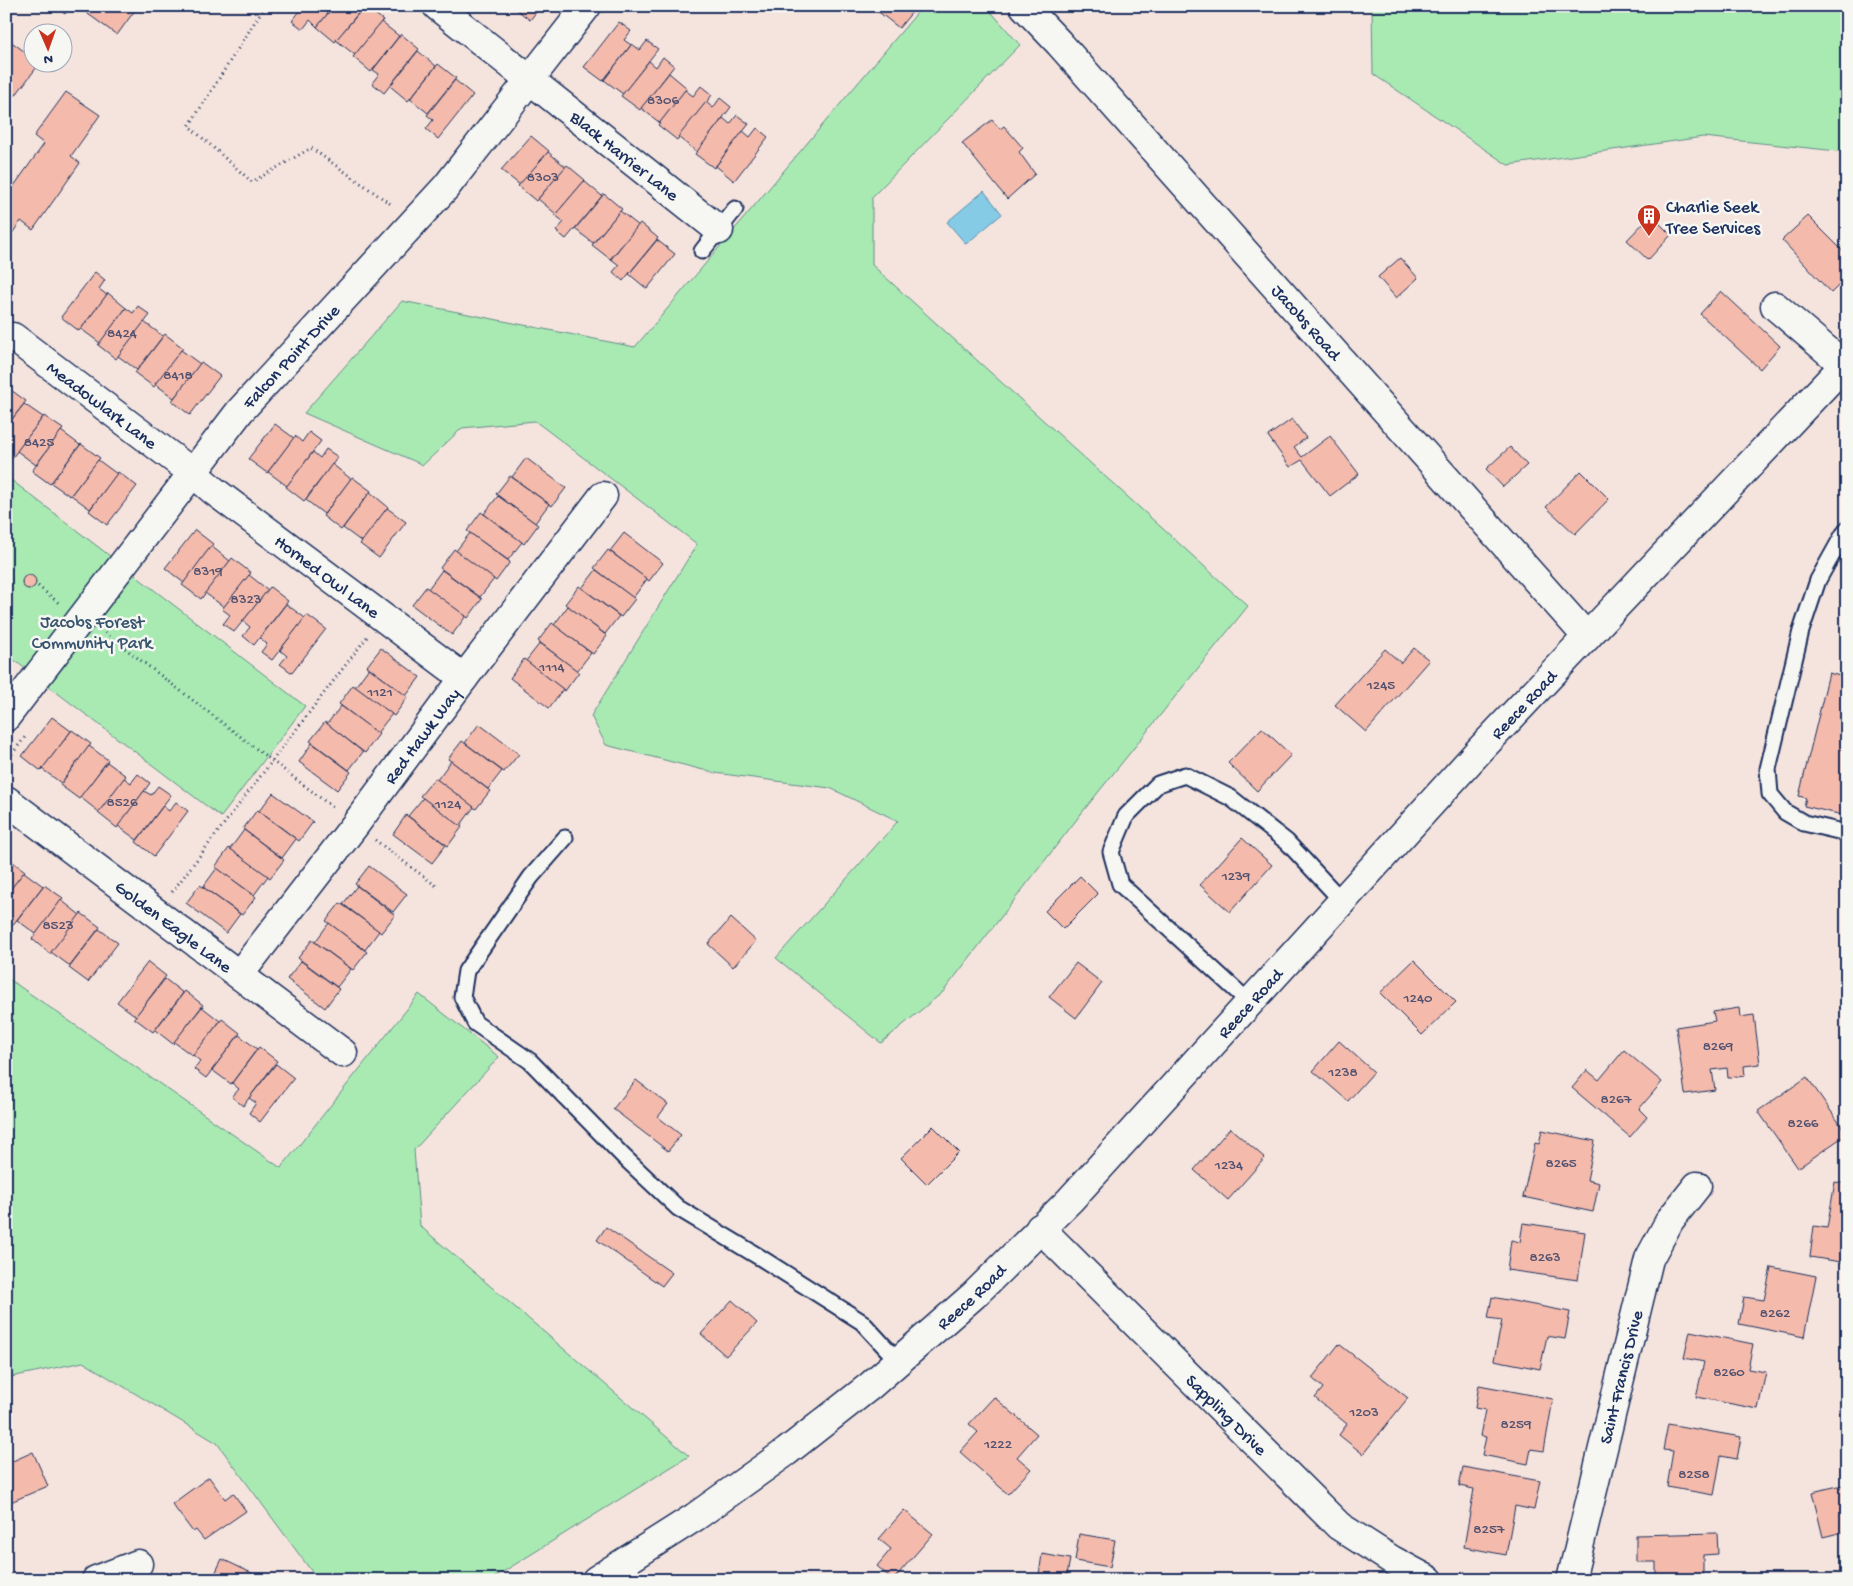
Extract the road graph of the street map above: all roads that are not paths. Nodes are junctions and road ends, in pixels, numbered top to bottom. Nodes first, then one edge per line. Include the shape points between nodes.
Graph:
1 (437, 6) edge
2 (587, 6) edge
3 (1024, 6) edge
4 (531, 80) junction
5 (727, 219) joint
6 (702, 251) dead end
7 (1775, 306) dead end
8 (13, 337) dead end
9 (1845, 364) edge
10 (193, 473) junction
11 (603, 496) dead end
12 (1847, 530) edge
13 (1588, 637) junction
14 (464, 678) junction
15 (6, 717) edge
16 (6, 800) edge
17 (1847, 833) edge
18 (565, 838) dead end
19 (1342, 901) junction
20 (239, 975) junction
21 (1250, 1003) junction
22 (342, 1053) dead end
23 (1697, 1186) dead end
24 (1040, 1228) junction
25 (898, 1361) junction
26 (138, 1564) dead end
27 (96, 1580) edge
28 (596, 1580) edge
29 (1429, 1580) edge
30 (1572, 1580) edge

1 - 4 street, Black Harrier Lane
2 - 4 street, Falcon Point Drive
3 - 13 street, Jacobs Road
4 - 5 street, Black Harrier Lane
4 - 10 street, Falcon Point Drive via 446,187 240,411
5 - 6 lane
7 - 9 street
8 - 10 street, Meadowlark Lane
9 - 13 street, Reece Road
10 - 14 street, Horned Owl Lane
10 - 15 street, Falcon Point Drive
11 - 14 street, Red Hawk Way
12 - 17 lane via 1818,580 1801,631 1768,769 1770,794 1785,812 1804,823
13 - 19 street, Reece Road
14 - 20 street, Red Hawk Way
16 - 20 street, Golden Eagle Lane
18 - 25 lane via 531,877 466,971 462,997 475,1024 530,1061 678,1208 862,1322
19 - 21 street, Reece Road
19 - 21 lane via 1287,842 1231,798 1185,775 1158,784 1126,816 1111,852 1120,884
20 - 22 street, Golden Eagle Lane
21 - 24 street, Reece Road via 1070,1200
23 - 30 street, Saint Francis Drive via 1670,1220 1649,1260
24 - 25 street, Reece Road via 974,1295
24 - 29 street, Sappling Drive via 1339,1526
25 - 28 street, Reece Road via 786,1452 695,1517
26 - 27 street

